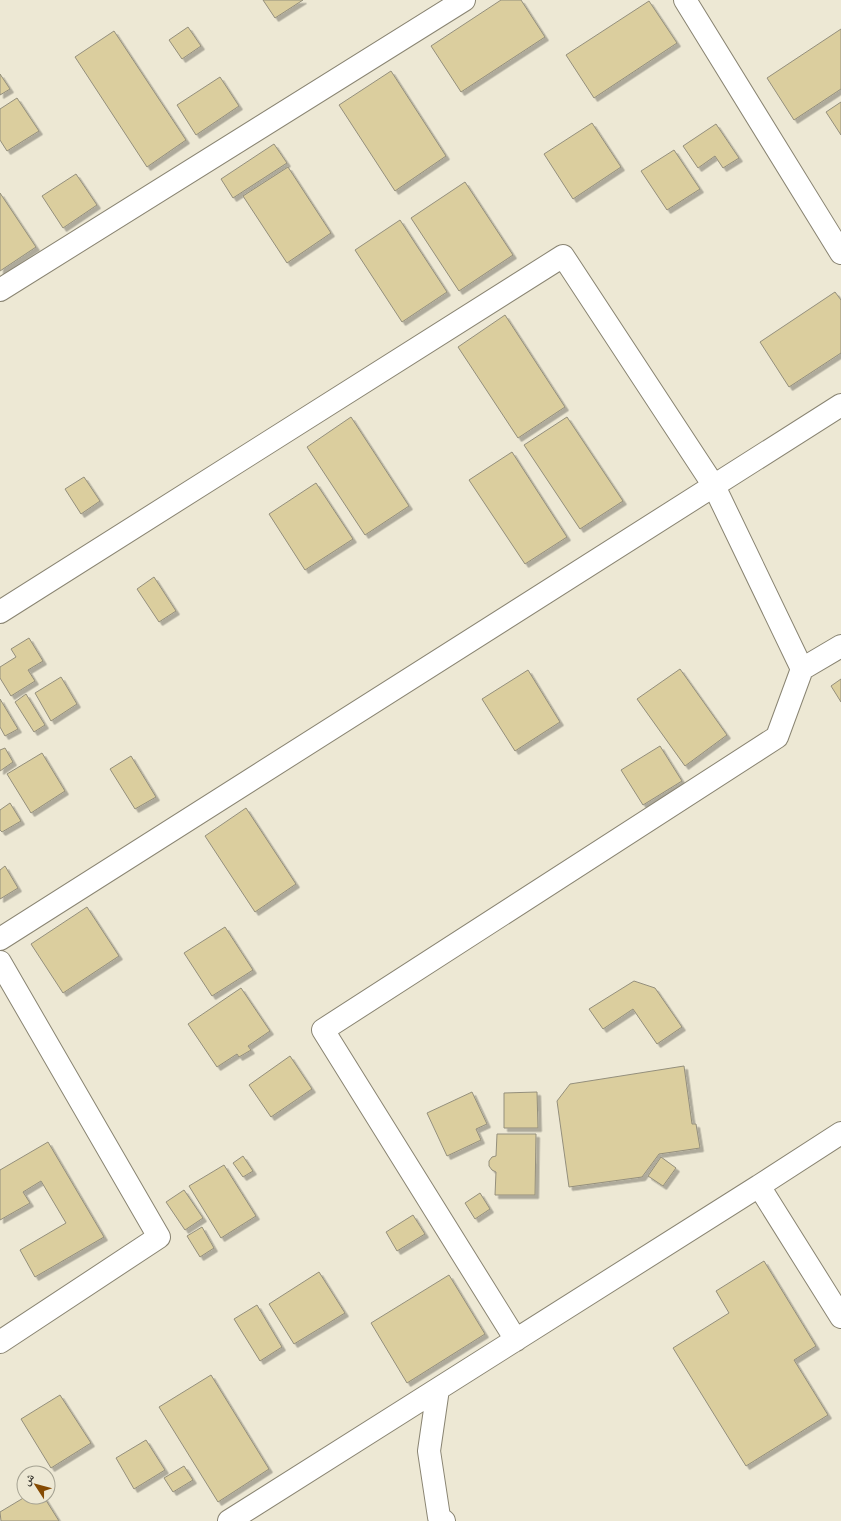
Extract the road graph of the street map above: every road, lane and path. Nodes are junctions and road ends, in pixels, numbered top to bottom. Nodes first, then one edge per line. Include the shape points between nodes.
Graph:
1 (464, 0) edge
2 (685, 0) edge
3 (841, 253) edge
4 (0, 290) edge
5 (841, 405) edge
6 (714, 486) junction
7 (0, 612) edge
8 (841, 646) edge
9 (802, 669) junction
10 (0, 938) edge
11 (0, 962) edge
12 (841, 1133) edge
13 (759, 1186) junction
14 (841, 1317) edge
15 (516, 1340) junction
16 (0, 1342) edge
17 (438, 1389) junction
18 (229, 1521) edge
19 (444, 1521) edge

1 - 4 street
2 - 3 street
5 - 6 street
6 - 7 street via 563,256
6 - 9 street
6 - 10 street
8 - 9 street
9 - 15 street via 777,738 323,1030
11 - 16 street via 159,1237
12 - 13 street
13 - 14 street
13 - 15 street
15 - 17 street
17 - 18 street
17 - 19 street via 429,1451 439,1516

